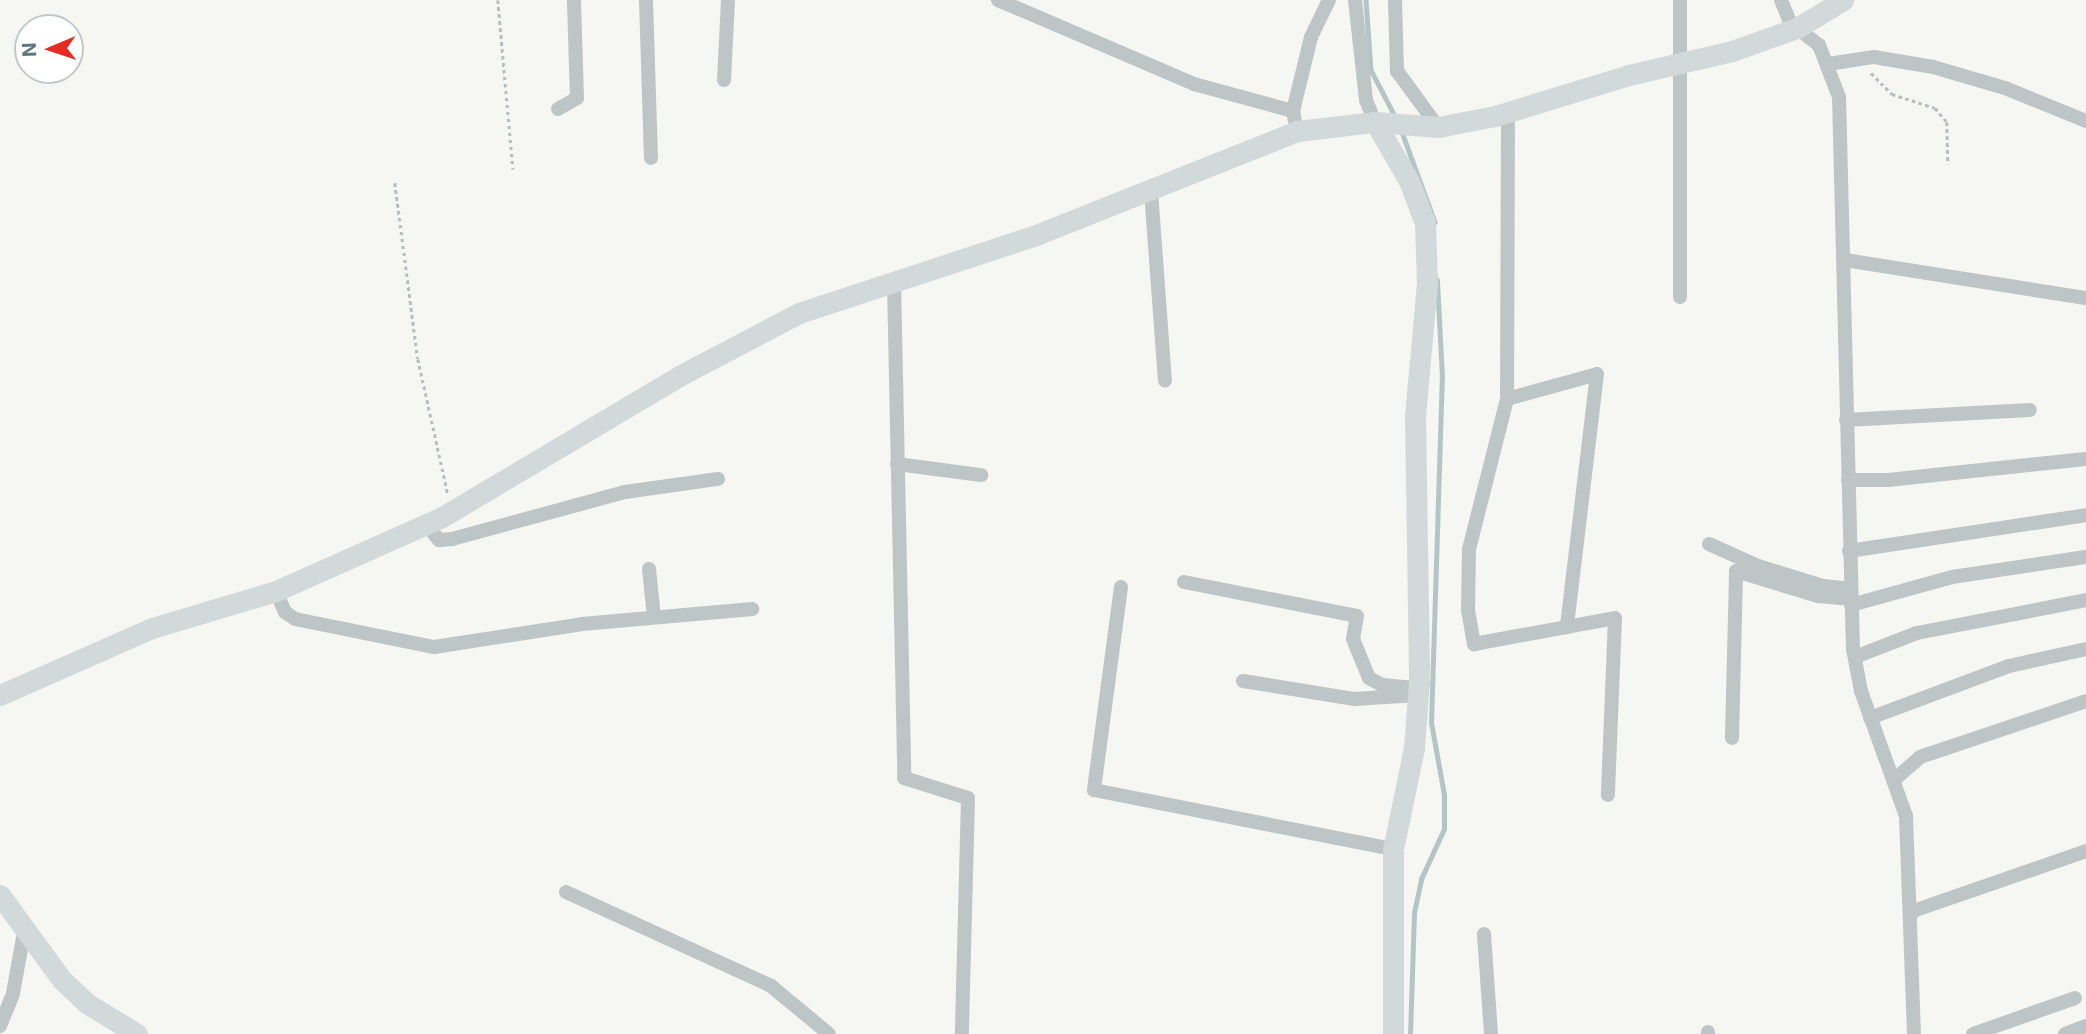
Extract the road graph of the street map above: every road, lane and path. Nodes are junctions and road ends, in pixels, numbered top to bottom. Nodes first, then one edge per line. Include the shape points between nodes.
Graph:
1 (498, 0) edge
2 (574, 0) edge
3 (646, 0) edge
4 (728, 0) edge
5 (998, 0) edge
6 (1329, 0) edge
7 (1355, 0) edge
8 (1395, 0) edge
9 (1680, 0) edge
10 (1781, 0) edge
11 (1832, 3) edge
12 (1795, 28) junction
13 (1848, 58) junction
14 (1679, 63) junction
15 (1828, 64) junction
16 (724, 80) dead end
17 (558, 109) dead end
18 (1508, 112) junction
19 (1295, 121) junction
20 (2086, 121) edge
21 (1375, 122) junction
22 (1438, 127) junction
23 (652, 158) dead end
24 (1948, 164) dead end
25 (513, 169) dead end
26 (395, 183) dead end
27 (1151, 191) junction
28 (1845, 260) junction
29 (894, 282) junction
30 (1680, 297) dead end
31 (2086, 298) edge
32 (1165, 380) dead end
33 (1507, 399) junction
34 (2030, 410) dead end
35 (1846, 420) junction
36 (2086, 459) edge
37 (897, 464) junction
38 (981, 475) dead end
39 (718, 479) dead end
40 (1848, 480) junction
41 (454, 510) junction
42 (2086, 515) edge
43 (426, 524) junction
44 (1709, 544) dead end
45 (1849, 551) junction
46 (2086, 557) edge
47 (649, 569) dead end
48 (1184, 582) dead end
49 (1121, 587) dead end
50 (276, 591) junction
51 (1850, 598) junction
52 (2086, 600) edge
53 (752, 609) dead end
54 (654, 617) junction
55 (1567, 627) junction
56 (2086, 649) edge
57 (1855, 657) junction
58 (1242, 681) dead end
59 (1418, 691) junction
60 (0, 695) edge
61 (2086, 701) edge
62 (1870, 718) junction
63 (1732, 738) dead end
64 (1895, 779) junction
65 (1608, 795) dead end
66 (1392, 849) junction
67 (2086, 851) edge
68 (566, 892) dead end
69 (0, 895) edge
70 (1910, 917) junction
71 (25, 927) junction
72 (1483, 933) dead end
73 (2075, 998) dead end
74 (0, 1026) edge
75 (2086, 1026) edge
76 (137, 1034) edge
77 (829, 1034) edge
78 (962, 1034) edge
79 (1393, 1034) edge
80 (1492, 1034) edge
81 (1914, 1034) edge
82 (1973, 1034) edge
83 (2064, 1034) edge

1 - 25 path
2 - 17 street via 577,98
3 - 23 street
4 - 16 street
5 - 19 street via 1194,84
6 - 19 street via 1311,37
7 - 21 street via 1366,100
8 - 22 street via 1397,71
9 - 14 street
10 - 12 street
11 - 12 main road
12 - 14 main road
12 - 15 street via 1819,45
13 - 15 street
13 - 20 street via 1874,57 1933,67 2006,88
13 - 24 path via 1878,77 1892,94 1935,108 1951,133
14 - 18 main road
14 - 30 street
15 - 28 street via 1839,97
18 - 22 main road
18 - 33 street
19 - 21 main road
19 - 27 main road
21 - 22 main road
21 - 59 main road via 1409,181 1425,223 1427,284 1415,416
26 - 41 path via 418,359
27 - 29 main road
27 - 32 street
28 - 31 street
28 - 35 street
29 - 37 street
29 - 41 main road via 770,326
33 - 55 street via 1469,548 1468,610 1474,644
33 - 55 street via 1597,374
34 - 35 street
35 - 40 street
36 - 40 street via 1888,480
37 - 38 street
37 - 78 street via 904,778 968,798
39 - 43 street via 614,494 452,539 439,540
40 - 45 street
41 - 43 main road
42 - 45 street
43 - 50 main road
44 - 51 street
45 - 51 street
46 - 51 street
47 - 54 street
48 - 59 street via 1357,616 1353,639 1369,678
49 - 66 street via 1094,790
50 - 54 street via 285,612 295,619 434,647
50 - 60 main road via 152,628
51 - 57 street
51 - 63 street via 1818,596 1736,571
52 - 57 street via 1917,633
53 - 54 street
55 - 65 street via 1615,618
56 - 62 street via 2009,666
57 - 62 street
58 - 59 street via 1354,699
59 - 66 main road via 1413,748
61 - 64 street via 1920,757
62 - 64 street
64 - 70 street via 1906,816
66 - 79 main road
67 - 70 street via 1913,911
68 - 77 street via 771,986
69 - 71 main road
70 - 81 street
71 - 74 street via 13,993
71 - 76 main road via 62,980 88,1004
72 - 80 street
73 - 82 street
75 - 83 street

